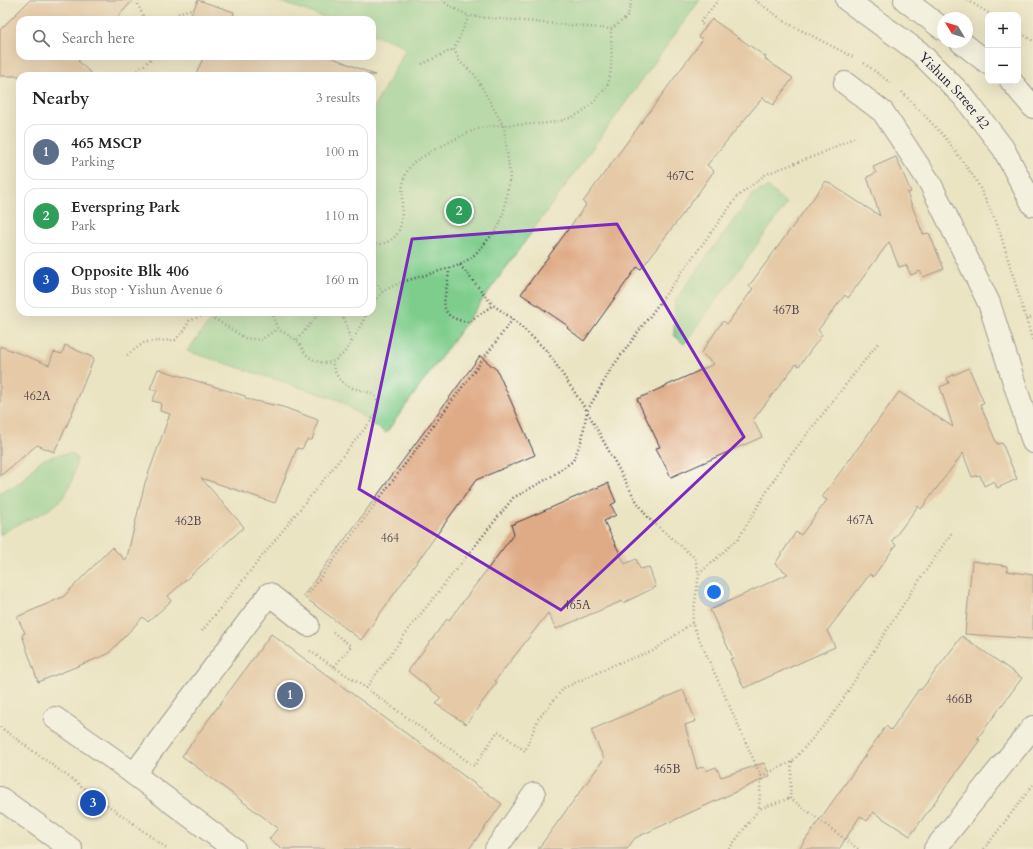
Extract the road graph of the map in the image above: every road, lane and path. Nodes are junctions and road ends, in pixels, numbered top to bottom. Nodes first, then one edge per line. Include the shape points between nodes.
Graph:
1 (139, 0) edge
2 (442, 0) edge
3 (632, 0) edge
4 (718, 0) edge
5 (847, 0) edge
6 (905, 0) edge
7 (967, 0) edge
8 (192, 9) dead end
9 (987, 12) edge
10 (143, 16) edge
11 (174, 16) edge
12 (469, 16) junction
13 (937, 24) edge
14 (706, 27) dead end
15 (611, 29) junction
16 (1021, 33) edge
17 (1033, 41) edge
18 (969, 48) edge
19 (454, 49) junction
20 (150, 60) edge
21 (985, 61) edge
22 (422, 64) dead end
23 (136, 72) edge
24 (845, 82) dead end
25 (1014, 84) edge
26 (1033, 107) edge
27 (504, 126) junction
28 (855, 137) dead end
29 (1033, 205) edge
30 (376, 245) edge
31 (460, 265) junction
32 (449, 268) junction
33 (376, 283) edge
34 (383, 290) junction
35 (376, 300) edge
36 (493, 305) junction
37 (202, 316) edge
38 (210, 316) edge
39 (273, 316) edge
40 (317, 316) edge
41 (342, 316) edge
42 (366, 316) edge
43 (1033, 317) edge
44 (513, 319) junction
45 (1026, 319) dead end
46 (277, 328) junction
47 (296, 340) junction
48 (879, 342) dead end
49 (351, 343) junction
50 (127, 355) dead end
51 (332, 362) junction
52 (587, 411) junction
53 (1033, 442) edge
54 (953, 531) dead end
55 (699, 574) junction
56 (308, 594) dead end
57 (692, 622) junction
58 (317, 626) joint
59 (202, 631) dead end
60 (309, 650) dead end
61 (334, 667) junction
62 (366, 688) junction
63 (55, 718) dead end
64 (0, 727) edge
65 (1033, 727) edge
66 (792, 762) junction
67 (134, 774) junction
68 (761, 776) junction
69 (1033, 785) edge
70 (534, 794) dead end
71 (0, 798) edge
72 (790, 798) junction
73 (758, 809) junction
74 (71, 849) edge
75 (168, 849) edge
76 (234, 849) edge
77 (496, 849) edge
78 (729, 849) edge
79 (858, 849) edge
80 (936, 849) edge
81 (984, 849) edge

1 - 10 path via 138,5
2 - 12 path
3 - 15 path via 627,17
4 - 14 path via 700,23
5 - 29 street, Yishun Street 42 via 919,52 963,96 1003,148
6 - 13 street
7 - 9 path
8 - 11 path
12 - 15 path
12 - 19 path
15 - 27 path via 608,84 589,108 571,119 535,125
16 - 17 path
18 - 21 street
19 - 22 path
19 - 27 path via 460,62 475,75
20 - 23 path
24 - 53 street via 883,112 930,183 989,302
25 - 26 street
27 - 30 path via 480,128 412,164 404,180 401,206 403,219 400,229 393,238
27 - 31 path via 510,176 504,211 499,226 482,248
28 - 52 path via 820,154 766,174 737,196 611,370
31 - 32 path
31 - 36 path
32 - 34 path
32 - 36 path via 443,301 451,316 469,322
33 - 34 path
34 - 35 path
36 - 44 path
37 - 50 path via 188,321 184,331 175,340 145,342
38 - 46 path via 245,338 260,340
39 - 46 path
40 - 47 path
41 - 49 path
42 - 49 path
43 - 45 path
44 - 52 path via 547,350
44 - 56 path
46 - 47 path
47 - 51 path via 312,359
48 - 55 path via 783,465 738,539
49 - 51 path via 341,356
51 - 59 path via 339,380 347,386 369,391 376,399 378,409
52 - 55 path via 648,518 694,558
52 - 62 path via 582,438 572,461 549,478 513,498 416,619
54 - 66 path via 832,716
55 - 57 path
57 - 62 path via 653,651 616,664 564,688 538,719 525,751 498,731 474,766
57 - 68 path
58 - 61 path via 351,646
58 - 67 street via 269,594
60 - 61 path
61 - 62 path
63 - 67 street
64 - 75 path
65 - 80 street
66 - 68 path
66 - 72 path
67 - 76 street
68 - 73 path
69 - 81 path
70 - 77 street
71 - 74 street
72 - 73 path
72 - 79 path
73 - 78 path

